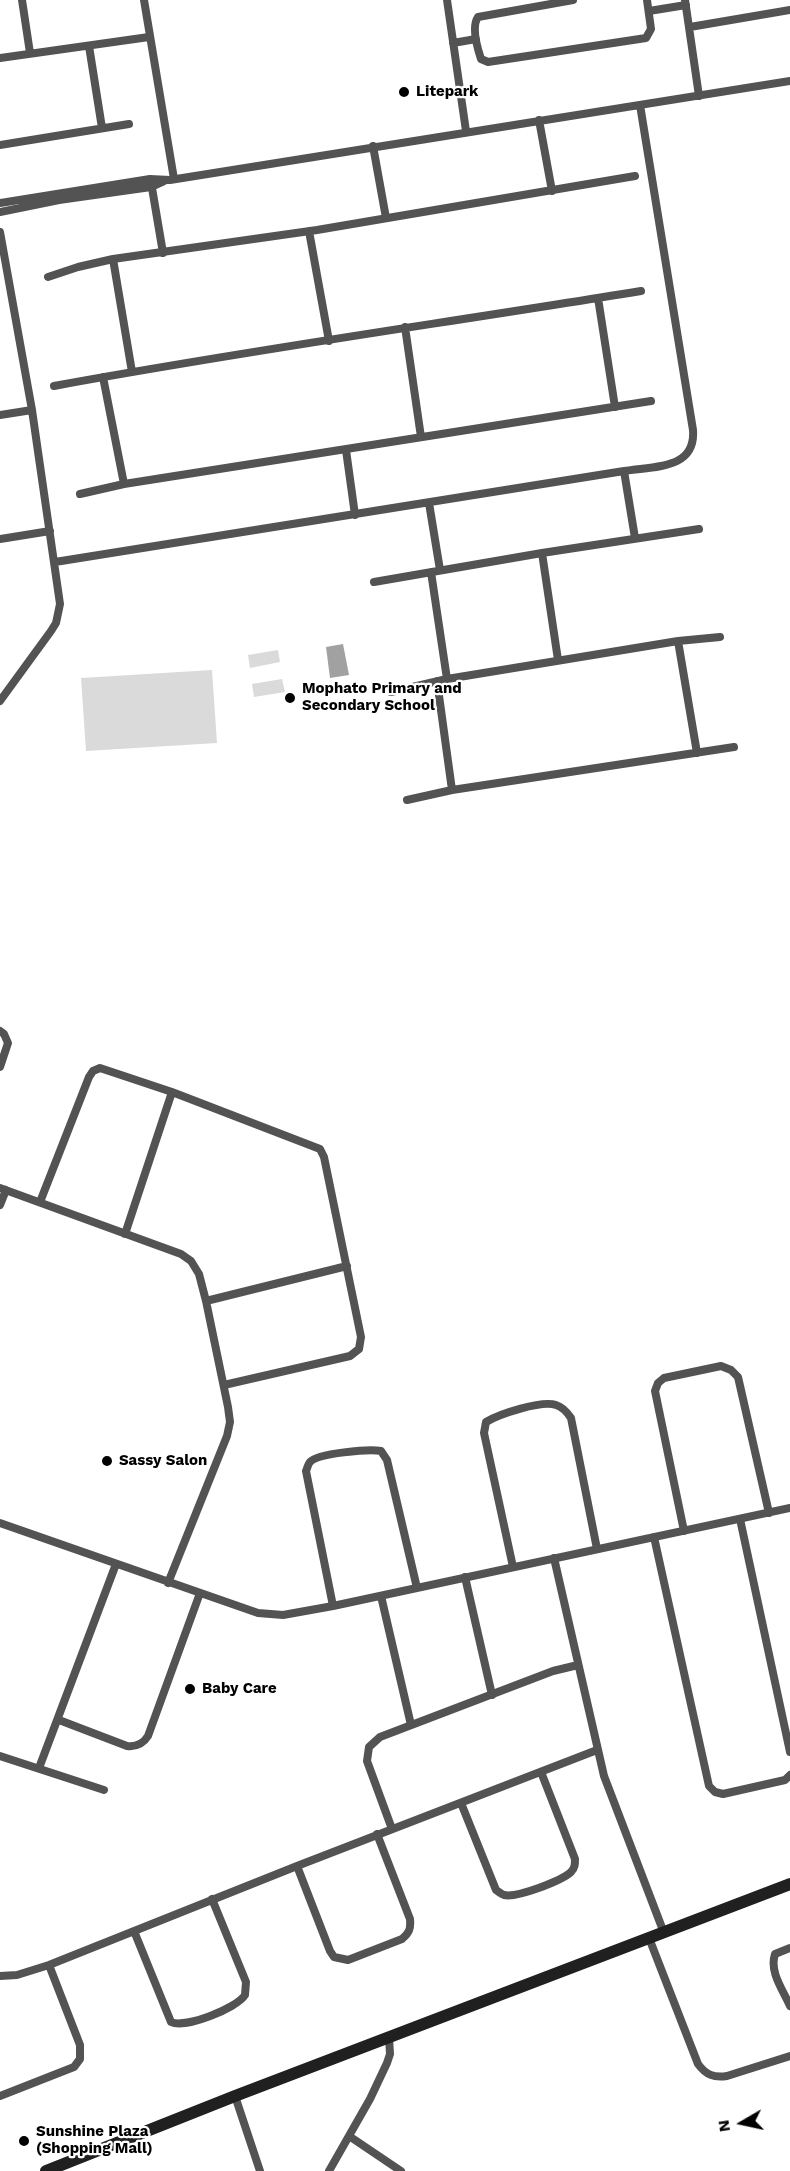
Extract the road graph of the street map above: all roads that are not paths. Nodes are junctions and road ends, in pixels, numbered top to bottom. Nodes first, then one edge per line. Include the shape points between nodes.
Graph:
1 (22, 0) edge
2 (144, 0) edge
3 (447, 0) edge
4 (573, 0) edge
5 (647, 0) edge
6 (789, 0) edge
7 (686, 3) edge
8 (790, 6) edge
9 (790, 10) edge
10 (649, 11) junction
11 (690, 27) junction
12 (149, 37) junction
13 (476, 39) junction
14 (453, 44) junction
15 (89, 46) junction
16 (30, 53) junction
17 (0, 58) edge
18 (790, 81) edge
19 (699, 96) junction
20 (640, 105) junction
21 (539, 120) junction
22 (129, 124) dead end
23 (102, 128) junction
24 (466, 131) junction
25 (0, 145) edge
26 (372, 146) junction
27 (636, 176) dead end
28 (170, 180) junction
29 (151, 183) junction
30 (552, 191) junction
31 (0, 204) edge
32 (0, 212) edge
33 (386, 218) junction
34 (309, 231) junction
35 (0, 232) edge
36 (163, 253) junction
37 (113, 259) junction
38 (48, 277) dead end
39 (641, 291) dead end
40 (598, 298) junction
41 (405, 327) junction
42 (329, 341) junction
43 (132, 372) junction
44 (103, 377) junction
45 (54, 386) dead end
46 (651, 401) dead end
47 (615, 407) junction
48 (32, 410) junction
49 (0, 415) edge
50 (422, 436) junction
51 (346, 450) junction
52 (624, 471) junction
53 (124, 484) junction
54 (80, 494) dead end
55 (429, 503) junction
56 (355, 515) junction
57 (699, 529) dead end
58 (50, 531) junction
59 (634, 538) junction
60 (0, 539) edge
61 (542, 553) junction
62 (55, 562) junction
63 (436, 571) junction
64 (374, 582) dead end
65 (720, 637) dead end
66 (678, 641) junction
67 (558, 660) junction
68 (447, 679) junction
69 (437, 681) junction
70 (391, 692) dead end
71 (0, 701) edge
72 (734, 747) dead end
73 (697, 753) junction
74 (452, 790) junction
75 (407, 800) dead end
76 (0, 1031) edge
77 (0, 1067) edge
78 (172, 1092) junction
79 (3, 1189) edge
80 (40, 1202) junction
81 (0, 1205) edge
82 (125, 1233) junction
83 (347, 1266) junction
84 (206, 1301) junction
85 (224, 1385) junction
86 (790, 1509) edge
87 (769, 1513) junction
88 (740, 1519) junction
89 (0, 1523) edge
90 (684, 1531) junction
91 (654, 1537) junction
92 (597, 1549) junction
93 (554, 1558) junction
94 (116, 1564) junction
95 (513, 1567) junction
96 (465, 1577) junction
97 (168, 1583) junction
98 (417, 1588) junction
99 (200, 1593) junction
100 (381, 1596) junction
101 (333, 1606) junction
102 (578, 1665) junction
103 (492, 1695) junction
104 (59, 1720) junction
105 (411, 1725) junction
106 (597, 1750) junction
107 (790, 1752) edge
108 (0, 1756) edge
109 (39, 1768) junction
110 (541, 1772) junction
111 (790, 1775) edge
112 (104, 1790) dead end
113 (461, 1803) junction
114 (392, 1829) junction
115 (377, 1834) junction
116 (297, 1866) junction
117 (790, 1884) edge
118 (212, 1899) junction
119 (134, 1931) junction
120 (664, 1933) junction
121 (649, 1938) junction
122 (790, 1948) edge
123 (49, 1965) junction
124 (0, 1976) edge
125 (790, 2006) edge
126 (389, 2037) junction
127 (790, 2055) edge
128 (0, 2096) edge
129 (235, 2096) junction
130 (349, 2136) junction
131 (398, 2170) edge
132 (46, 2171) edge
133 (260, 2171) edge
134 (329, 2171) edge

1 - 16 street
2 - 12 street
3 - 14 street
4 - 13 street via 481,16 475,22
5 - 10 street
6 - 8 street
7 - 10 street
7 - 11 street
9 - 11 street
10 - 13 street via 651,33 641,39 488,62 481,58
11 - 19 street
12 - 15 street
12 - 28 street
13 - 14 street
14 - 24 street
15 - 16 street
15 - 23 street
16 - 17 street
18 - 19 street
19 - 20 street
20 - 21 street
20 - 52 street via 694,441 690,453 674,463
21 - 24 street
21 - 30 street
22 - 23 street
23 - 25 street
24 - 26 street
26 - 28 street
26 - 33 street
27 - 30 street
28 - 29 street
29 - 31 street
29 - 32 street
29 - 36 street
30 - 33 street
33 - 34 street
34 - 36 street
34 - 42 street
35 - 48 street
36 - 37 street
37 - 38 street
37 - 43 street
39 - 40 street
40 - 41 street
40 - 47 street
41 - 42 street
41 - 50 street
42 - 43 street
43 - 44 street
44 - 45 street
44 - 53 street
46 - 47 street
47 - 50 street
48 - 49 street
48 - 58 street
50 - 51 street
51 - 53 street
51 - 56 street
52 - 55 street
52 - 59 street
53 - 54 street
55 - 56 street
55 - 63 street
56 - 62 street
57 - 59 street
58 - 60 street
58 - 62 street
59 - 61 street
61 - 63 street
61 - 67 street
62 - 71 street via 60,604 56,623
63 - 64 street
63 - 68 street
65 - 66 street
66 - 67 street
66 - 73 street
67 - 68 street
68 - 69 street
69 - 70 street
69 - 74 street
72 - 73 street
73 - 74 street
74 - 75 street
76 - 77 street via 8,1043
78 - 80 street via 104,1069 93,1071
78 - 82 street
78 - 83 street via 320,1149
79 - 80 street
79 - 81 street
80 - 82 street
82 - 84 street via 181,1254 191,1262 199,1274
83 - 84 street
83 - 85 street via 361,1337 359,1349 350,1356
84 - 85 street
85 - 97 street via 230,1422
86 - 87 street
87 - 88 street
87 - 90 street via 738,1377 721,1366 687,1373 664,1378 655,1390
88 - 90 street
88 - 107 street
89 - 94 street
90 - 91 street
91 - 92 street
91 - 111 street via 709,1786 723,1794 785,1780
92 - 93 street
92 - 95 street via 571,1418 565,1410 546,1403 486,1422 484,1433
93 - 95 street
93 - 102 street
94 - 97 street
94 - 104 street
95 - 96 street
96 - 98 street
96 - 103 street
97 - 99 street
98 - 100 street
98 - 101 street via 387,1460 381,1451 371,1449 316,1458 306,1471
99 - 101 street via 271,1615
99 - 104 street via 144,1742 128,1746
100 - 101 street
100 - 105 street
102 - 103 street
102 - 106 street
103 - 105 street
104 - 109 street
105 - 114 street via 380,1737 367,1753
106 - 110 street
106 - 120 street
108 - 109 street
109 - 112 street
110 - 113 street
110 - 113 street via 575,1859 571,1872 543,1886 510,1895 496,1890
113 - 114 street
114 - 115 street
115 - 116 street
115 - 116 street via 410,1919 411,1928 402,1939 348,1960 334,1957
116 - 118 street
117 - 120 street
118 - 119 street
118 - 119 street via 246,1982 245,1995 235,2005 183,2025 171,2022
119 - 123 street
120 - 121 street
121 - 126 street
121 - 127 street via 703,2071 717,2077 727,2076
122 - 125 street via 775,1954 772,1962
123 - 124 street
123 - 128 street via 80,2045 80,2059 74,2067
126 - 129 street
126 - 130 street via 387,2063
129 - 132 street
129 - 133 street
130 - 131 street
130 - 134 street

